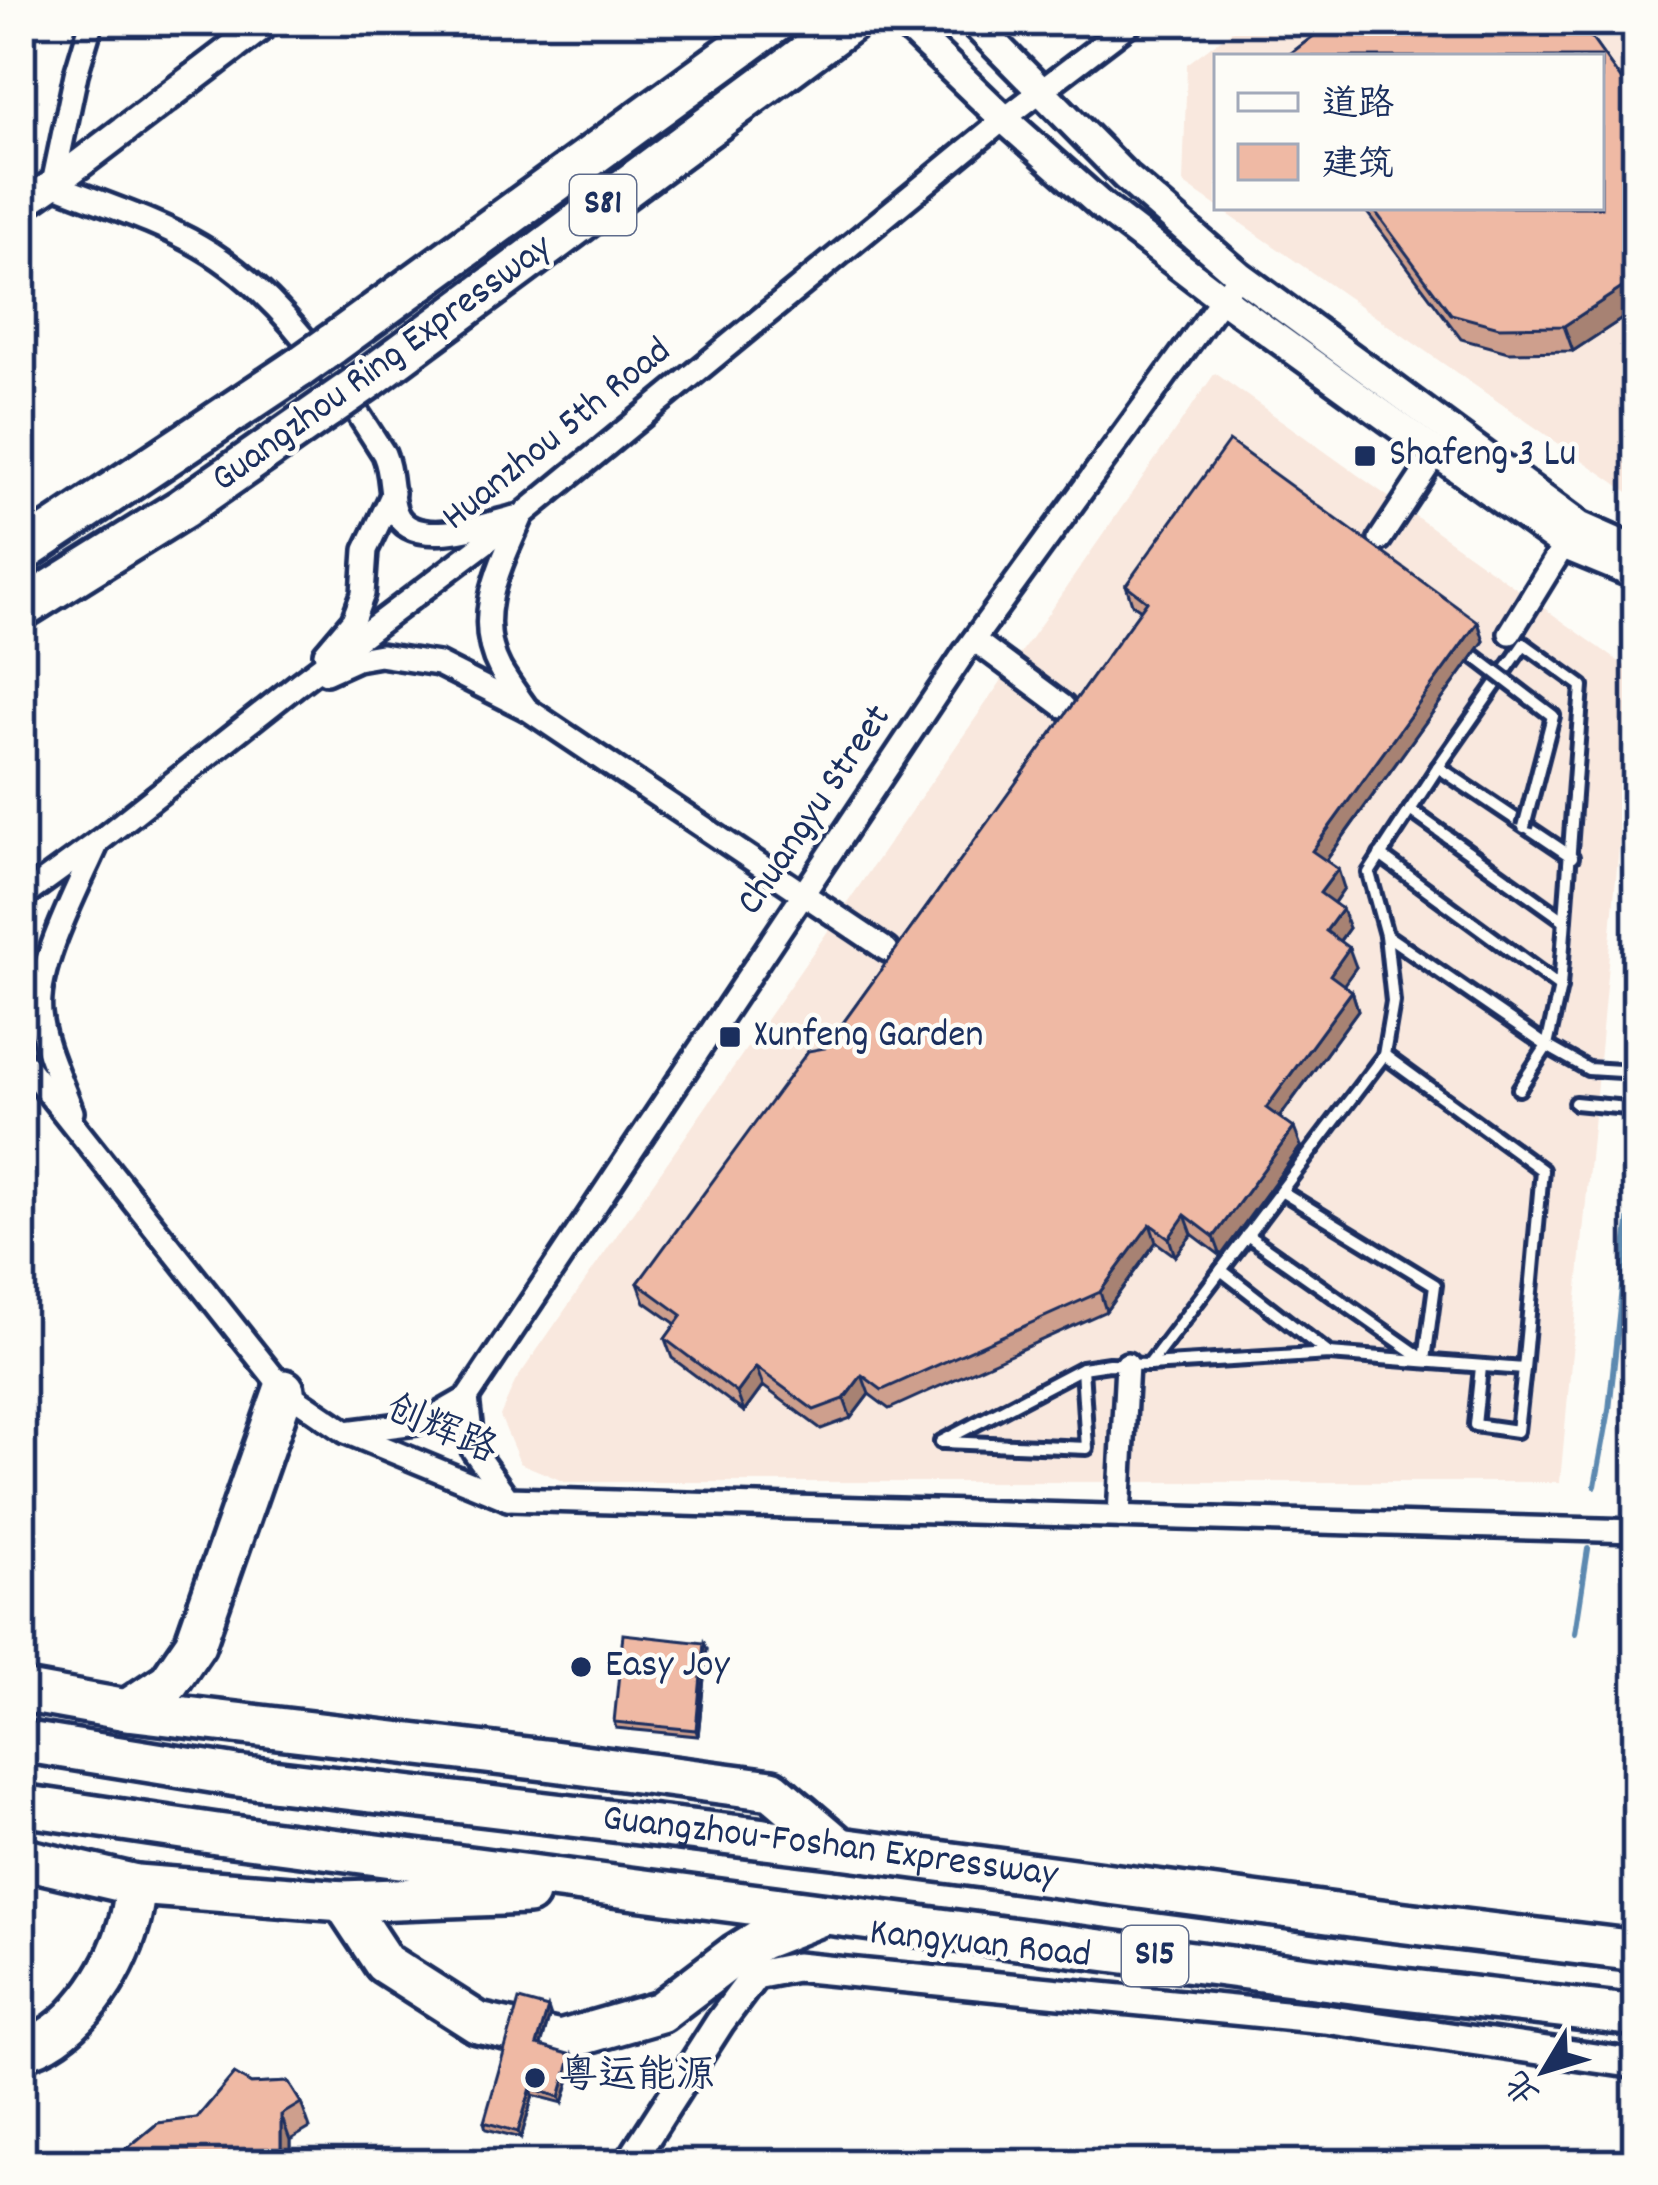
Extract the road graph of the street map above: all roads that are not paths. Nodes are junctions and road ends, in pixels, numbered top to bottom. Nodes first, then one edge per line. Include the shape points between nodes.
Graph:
1 (92, 21) edge
2 (268, 21) edge
3 (777, 21) edge
4 (902, 21) edge
5 (972, 21) edge
6 (1133, 21) edge
7 (844, 26) edge
8 (1040, 91) junction
9 (1004, 119) junction
10 (53, 184) junction
11 (21, 206) edge
12 (1231, 287) junction
13 (1436, 454) junction
14 (393, 492) junction
15 (522, 515) junction
16 (1380, 539) dead end
17 (1564, 545) junction
18 (1637, 551) edge
19 (21, 553) edge
20 (1637, 575) edge
21 (21, 609) edge
22 (1510, 633) dead end
23 (974, 640) junction
24 (1462, 647) edge
25 (298, 684) junction
26 (1063, 706) dead end
27 (527, 709) junction
28 (1438, 767) junction
29 (1410, 811) junction
30 (1524, 827) junction
31 (98, 842) junction
32 (1380, 854) junction
33 (1572, 857) junction
34 (804, 894) junction
35 (21, 898) edge
36 (1564, 920) junction
37 (1386, 935) junction
38 (887, 950) dead end
39 (1561, 986) junction
40 (1547, 1046) junction
41 (1384, 1055) junction
42 (21, 1059) edge
43 (1637, 1072) edge
44 (1519, 1089) dead end
45 (1575, 1103) dead end
46 (1637, 1109) edge
47 (78, 1130) junction
48 (1281, 1191) junction
49 (1247, 1235) junction
50 (1221, 1270) junction
51 (1329, 1354) junction
52 (1425, 1360) junction
53 (1138, 1364) junction
54 (1480, 1367) junction
55 (1082, 1368) junction
56 (1524, 1369) junction
57 (284, 1390) junction
58 (467, 1398) junction
59 (346, 1432) junction
60 (508, 1499) junction
61 (1119, 1516) junction
62 (1637, 1531) edge
63 (21, 1691) edge
64 (127, 1711) junction
65 (21, 1741) edge
66 (21, 1805) edge
67 (840, 1848) junction
68 (21, 1858) edge
69 (136, 1885) junction
70 (646, 1891) junction
71 (344, 1900) junction
72 (828, 1913) junction
73 (1637, 1951) edge
74 (1637, 2015) edge
75 (21, 2050) edge
76 (1637, 2065) edge
77 (629, 2164) edge

1 - 10 street
2 - 10 street
3 - 19 highway, Guangzhou Ring Expressway / S81 via 316,356
4 - 9 street
5 - 8 street
6 - 8 street, Huanzhou 5th Road
7 - 21 highway, Guangzhou Ring Expressway / S81, bridge via 368,379
8 - 9 street, Huanzhou 5th Road
8 - 12 street
9 - 12 street via 1103,207
9 - 15 street, Huanzhou 5th Road
10 - 11 street
10 - 14 street via 183,238 245,278 291,321 374,439 391,468
12 - 13 street
12 - 18 street via 1580,526
12 - 23 street, Chuangyu Street
13 - 16 street
13 - 17 street
14 - 15 street via 404,523 424,534
14 - 25 street via 366,550 353,620
15 - 25 street, Huanzhou 5th Road
15 - 27 street via 488,608 499,667
17 - 20 street
17 - 22 street
23 - 26 street
23 - 34 street, Chuangyu Street
24 - 30 lane, bridge via 1553,716
25 - 27 street via 380,655 438,664
25 - 31 street, Huanzhou 5th Road
27 - 34 street
28 - 29 lane
28 - 30 lane
28 - 33 lane via 1524,644 1582,686
29 - 32 lane
29 - 36 lane
30 - 33 lane
31 - 35 street, Huanzhou 5th Road
31 - 47 street via 53,947 39,1008
32 - 37 lane via 1369,873
32 - 39 lane
33 - 36 lane
34 - 38 street
34 - 58 street, Chuangyu Street
36 - 39 lane
37 - 40 lane
37 - 41 lane via 1393,1002
39 - 40 lane
40 - 43 lane via 1588,1069
40 - 44 lane
41 - 48 lane
41 - 56 lane via 1542,1170
42 - 47 street, 创辉路
45 - 46 lane
47 - 57 street, 创辉路
48 - 49 lane
48 - 52 lane via 1435,1285
49 - 50 lane
49 - 52 lane
50 - 51 lane
50 - 53 lane
51 - 52 lane
51 - 53 lane
52 - 54 lane
53 - 55 lane
53 - 61 street
54 - 56 lane
54 - 56 lane via 1475,1425 1517,1431
55 - 55 lane via 1087,1448 941,1442 1022,1400
57 - 59 street, 创辉路
57 - 64 highway via 195,1644 169,1682
58 - 59 street via 416,1423
58 - 60 street via 473,1450
59 - 60 street, 创辉路
60 - 61 street
61 - 62 street
63 - 64 highway
64 - 67 highway via 772,1790
65 - 67 highway, Guangzhou-Foshan Expressway / S15 via 237,1777
66 - 70 highway, Guangzhou-Foshan Expressway / S15
67 - 73 highway, Guangzhou-Foshan Expressway / S15
68 - 69 highway
69 - 71 highway
69 - 75 highway via 116,1958 92,1997 59,2030
70 - 71 highway
70 - 72 highway, Guangzhou-Foshan Expressway / S15
71 - 72 highway via 384,1964 478,2023 560,2041 660,2012 761,1939
72 - 74 highway, Guangzhou-Foshan Expressway / S15
76 - 77 street, Kangyuan Road via 1324,2019 796,1967 755,1976

